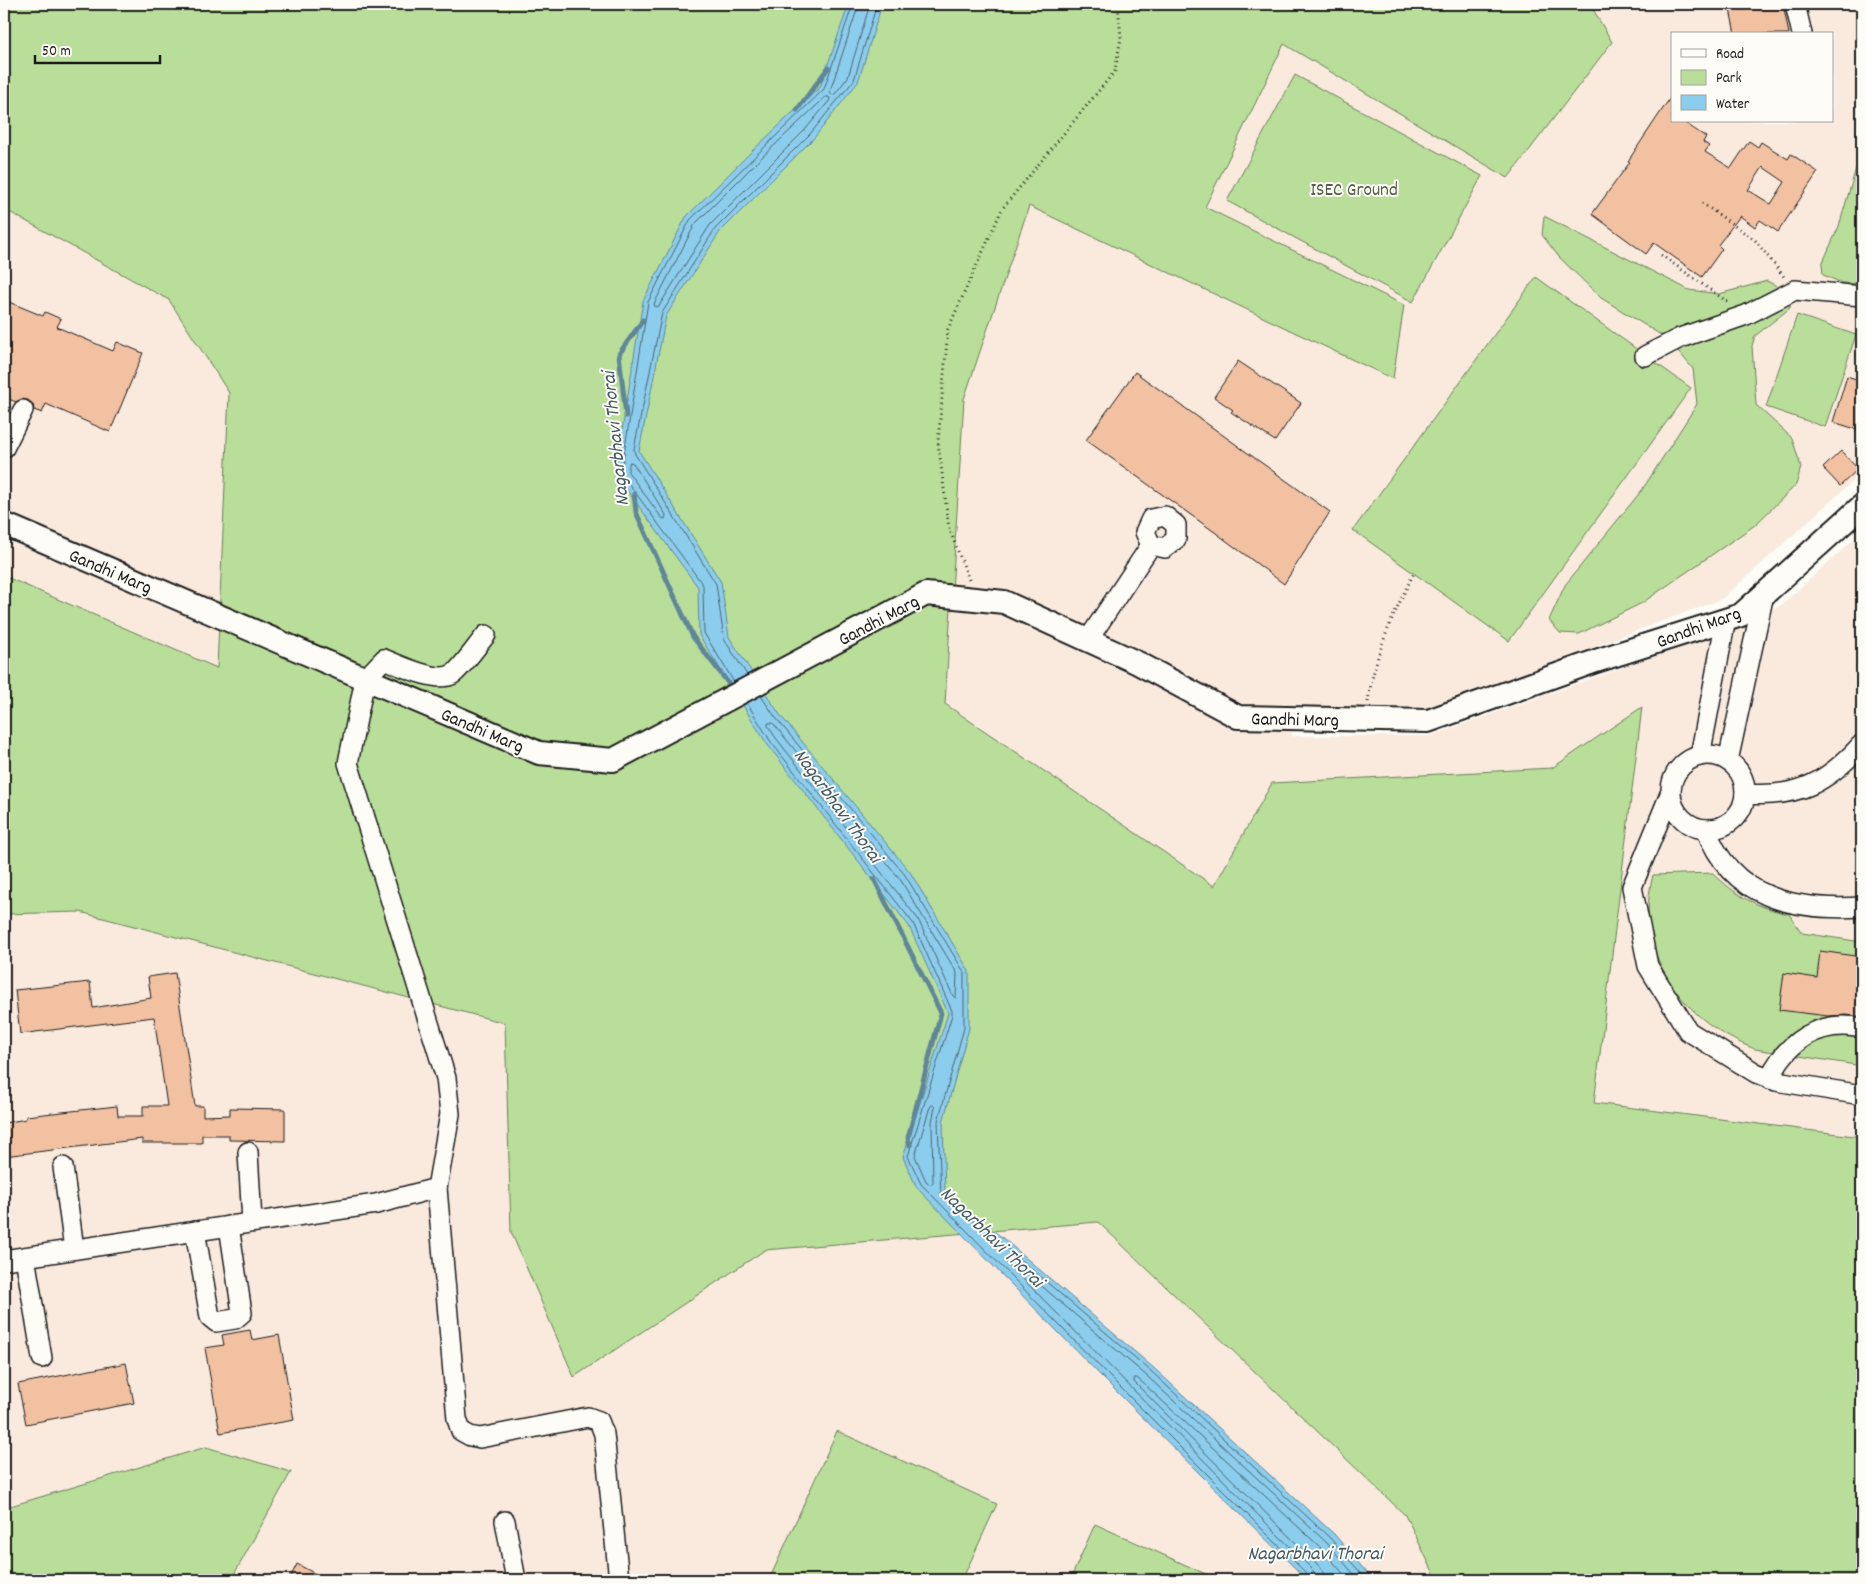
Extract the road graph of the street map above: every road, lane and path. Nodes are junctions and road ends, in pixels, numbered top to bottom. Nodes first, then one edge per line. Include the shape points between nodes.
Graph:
1 (1118, 4) edge
2 (1795, 4) edge
3 (1802, 32) edge
4 (1702, 203) dead end
5 (1661, 255) dead end
6 (1795, 290) junction
7 (1862, 296) edge
8 (1746, 316) junction
9 (1645, 356) dead end
10 (23, 410) dead end
11 (4, 448) edge
12 (1862, 506) edge
13 (4, 524) edge
14 (1151, 545) dead end
15 (1414, 573) dead end
16 (1764, 594) junction
17 (976, 600) junction
18 (1726, 619) junction
19 (486, 635) dead end
20 (1088, 640) junction
21 (365, 678) junction
22 (1366, 720) junction
23 (1862, 744) edge
24 (1700, 756) junction
25 (1728, 761) junction
26 (1670, 794) junction
27 (1745, 794) junction
28 (1706, 829) junction
29 (1862, 907) edge
30 (1862, 1028) edge
31 (1769, 1079) junction
32 (1862, 1095) edge
33 (248, 1152) dead end
34 (63, 1167) dead end
35 (436, 1188) junction
36 (252, 1222) junction
37 (229, 1226) junction
38 (195, 1231) junction
39 (74, 1249) junction
40 (25, 1257) junction
41 (4, 1260) edge
42 (42, 1358) dead end
43 (505, 1521) dead end
44 (516, 1580) edge
45 (619, 1580) edge

1 - 17 path via 1121,38 1115,71 1002,210 948,329 938,442 949,528
2 - 3 lane
4 - 6 path via 1755,240
5 - 8 path
6 - 7 lane
6 - 8 lane
8 - 9 lane via 1680,338
10 - 11 lane
12 - 16 main road, Gandhi Marg
13 - 21 main road, Gandhi Marg
14 - 20 lane
15 - 22 path via 1395,610 1371,676
16 - 18 main road, Gandhi Marg via 1741,614
16 - 25 lane
17 - 20 main road, Gandhi Marg via 1004,602
17 - 21 main road, Gandhi Marg via 926,594 613,760 539,753
18 - 22 main road, Gandhi Marg via 1428,721
18 - 24 lane
19 - 21 lane via 452,674 441,678 384,659
20 - 22 main road, Gandhi Marg via 1138,663 1238,718
21 - 35 lane via 348,763 446,1078 450,1114
23 - 27 lane via 1834,772 1803,788 1774,794
24 - 25 lane via 1716,756
24 - 26 lane via 1680,767 1674,775
25 - 27 lane via 1739,772
26 - 28 lane via 1683,820
26 - 31 lane via 1632,887 1648,966 1688,1031
27 - 28 lane via 1737,816 1721,827
28 - 29 lane via 1727,868 1761,894 1796,904
30 - 31 lane via 1827,1028 1802,1038 1782,1055
31 - 32 lane
33 - 36 lane
34 - 39 lane
35 - 36 lane via 376,1204
35 - 45 lane via 457,1419 461,1431 480,1438 588,1418 599,1421 604,1434
36 - 37 lane
37 - 38 lane
37 - 38 lane via 242,1313 235,1319 216,1322 210,1317
38 - 39 lane
39 - 40 lane
40 - 41 lane
40 - 42 lane
43 - 44 lane

